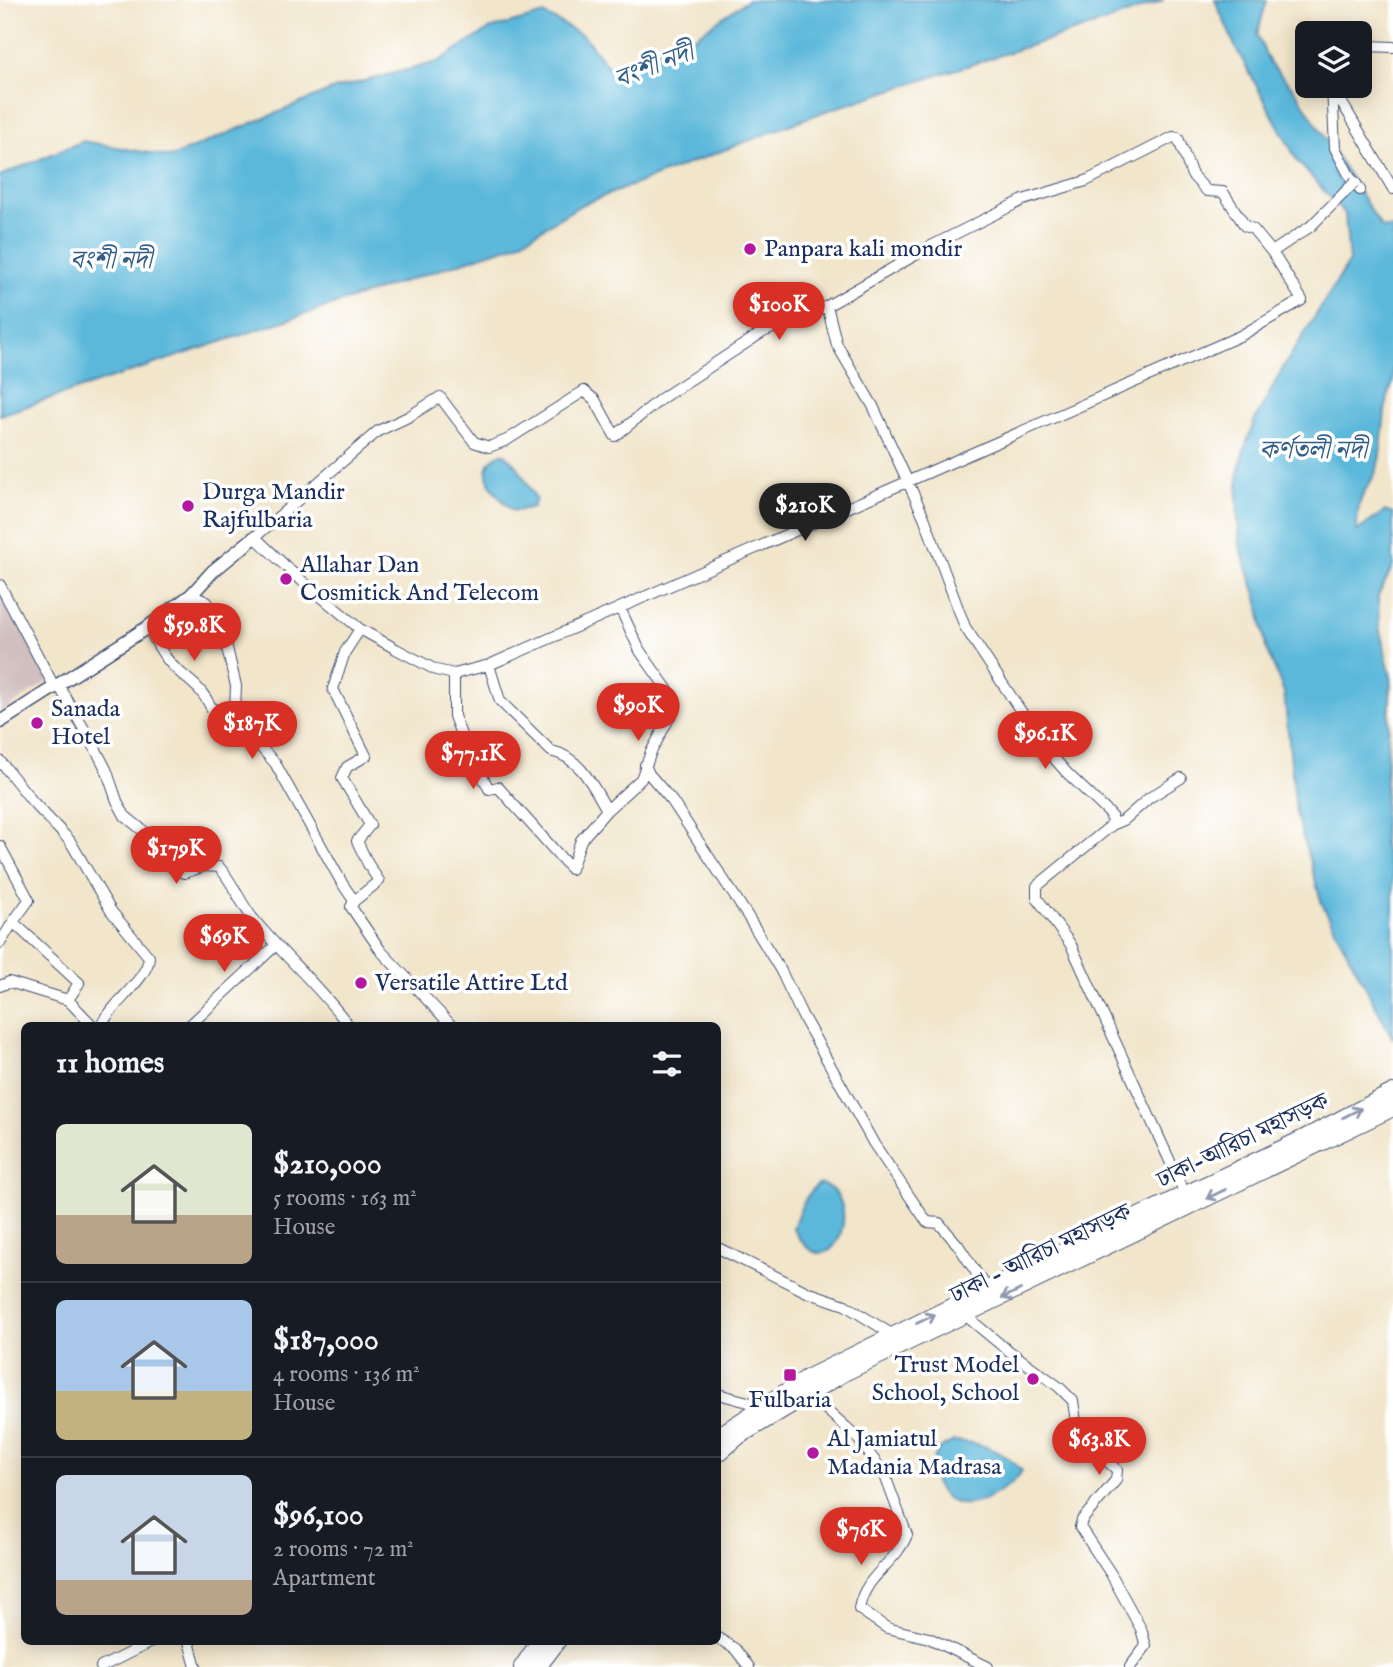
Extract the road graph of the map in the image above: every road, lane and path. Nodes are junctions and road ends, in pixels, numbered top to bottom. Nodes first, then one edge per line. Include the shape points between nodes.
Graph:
1 (1372, 46) edge
2 (1393, 47) edge
3 (1393, 189) edge
4 (1272, 252) junction
5 (827, 306) junction
6 (907, 480) junction
7 (255, 537) junction
8 (0, 585) edge
9 (191, 595) junction
10 (620, 608) junction
11 (148, 627) junction
12 (360, 629) junction
13 (489, 665) junction
14 (454, 674) junction
15 (57, 687) junction
16 (235, 709) junction
17 (0, 722) edge
18 (0, 761) edge
19 (645, 765) junction
20 (1181, 778) dead end
21 (607, 810) junction
22 (1112, 825) junction
23 (0, 846) edge
24 (354, 901) junction
25 (13, 922) junction
26 (0, 943) edge
27 (275, 945) junction
28 (0, 986) edge
29 (68, 1000) junction
30 (89, 1022) edge
31 (103, 1022) edge
32 (194, 1022) edge
33 (346, 1022) edge
34 (449, 1022) edge
35 (1388, 1103) edge
36 (1185, 1194) junction
37 (721, 1249) edge
38 (987, 1289) junction
39 (966, 1315) junction
40 (893, 1335) junction
41 (809, 1394) junction
42 (721, 1395) edge
43 (763, 1406) junction
44 (721, 1434) edge
45 (721, 1451) edge
46 (721, 1640) edge
47 (144, 1645) edge
48 (189, 1645) edge
49 (537, 1645) edge
50 (554, 1645) edge
51 (101, 1667) edge
52 (196, 1667) edge
53 (522, 1667) edge
54 (538, 1667) edge
55 (749, 1667) edge
56 (988, 1667) edge
57 (1130, 1667) edge

1 - 2 street
3 - 4 street, bridge via 1332,86 1335,148 1360,190 1355,182 1311,226
4 - 5 street via 1254,229 1245,226 1223,192 1207,191 1192,175 1178,138 1173,137 1086,181 1023,200
4 - 6 street via 1302,300 1242,335
5 - 6 street via 837,345
5 - 7 street via 763,332 662,398 615,436 595,400 584,391 489,447 474,442 440,397 378,431
6 - 10 street
6 - 22 street via 965,627 1046,749 1111,816
7 - 9 street
7 - 12 street
8 - 15 street
9 - 11 street
9 - 16 street via 207,602 222,627 236,686
10 - 13 street
10 - 19 street via 640,652 675,700
11 - 15 street
11 - 16 street via 162,652 204,692 213,711
12 - 14 street via 436,670
12 - 24 street via 345,652 333,689 366,756 347,767 342,778 370,825 357,841 379,881
13 - 14 street
13 - 21 street via 500,701 551,751 575,762
14 - 21 street via 454,716 489,789 498,787 571,869 581,841
15 - 17 street
15 - 27 street via 101,759 125,816 146,833 173,868 184,873 219,867
16 - 24 street via 242,727 275,763
18 - 31 street via 70,841 111,911 149,957 138,979
19 - 21 street via 641,779
19 - 38 street via 782,971 874,1144 927,1222 939,1223
20 - 22 street
22 - 36 street via 1037,886 1037,898 1071,945
23 - 25 street via 29,900
24 - 34 street via 352,911 381,951
25 - 26 street
25 - 29 street via 79,983
27 - 32 street
27 - 33 street
28 - 29 street via 9,982
29 - 30 street
36 -> 35 highway, ঢাকা-আরিচা মহাসড়ক
35 -> 39 highway, ঢাকা - আরিচা মহাসড়ক
36 - 38 highway, ঢাকা-আরিচা মহাসড়ক
37 - 40 street via 807,1292 845,1305
40 -> 38 highway, ঢাকা-আরিচা মহাসড়ক
39 - 41 highway, ঢাকা - আরিচা মহাসড়ক
39 - 57 street via 1073,1401 1076,1422 1091,1447 1116,1470 1116,1480 1080,1527 1141,1629 1146,1646
40 - 43 highway, ঢাকা-আরিচা মহাসড়ক
41 - 45 highway, ঢাকা - আরিচা মহাসড়ক
41 - 56 street via 856,1436 884,1473 907,1535 901,1549 870,1580 859,1609 887,1628 929,1638
42 - 43 street
43 - 44 highway, ঢাকা-আরিচা মহাসড়ক
46 - 55 street
47 - 51 street
48 - 52 street
49 - 53 highway
50 - 54 highway

